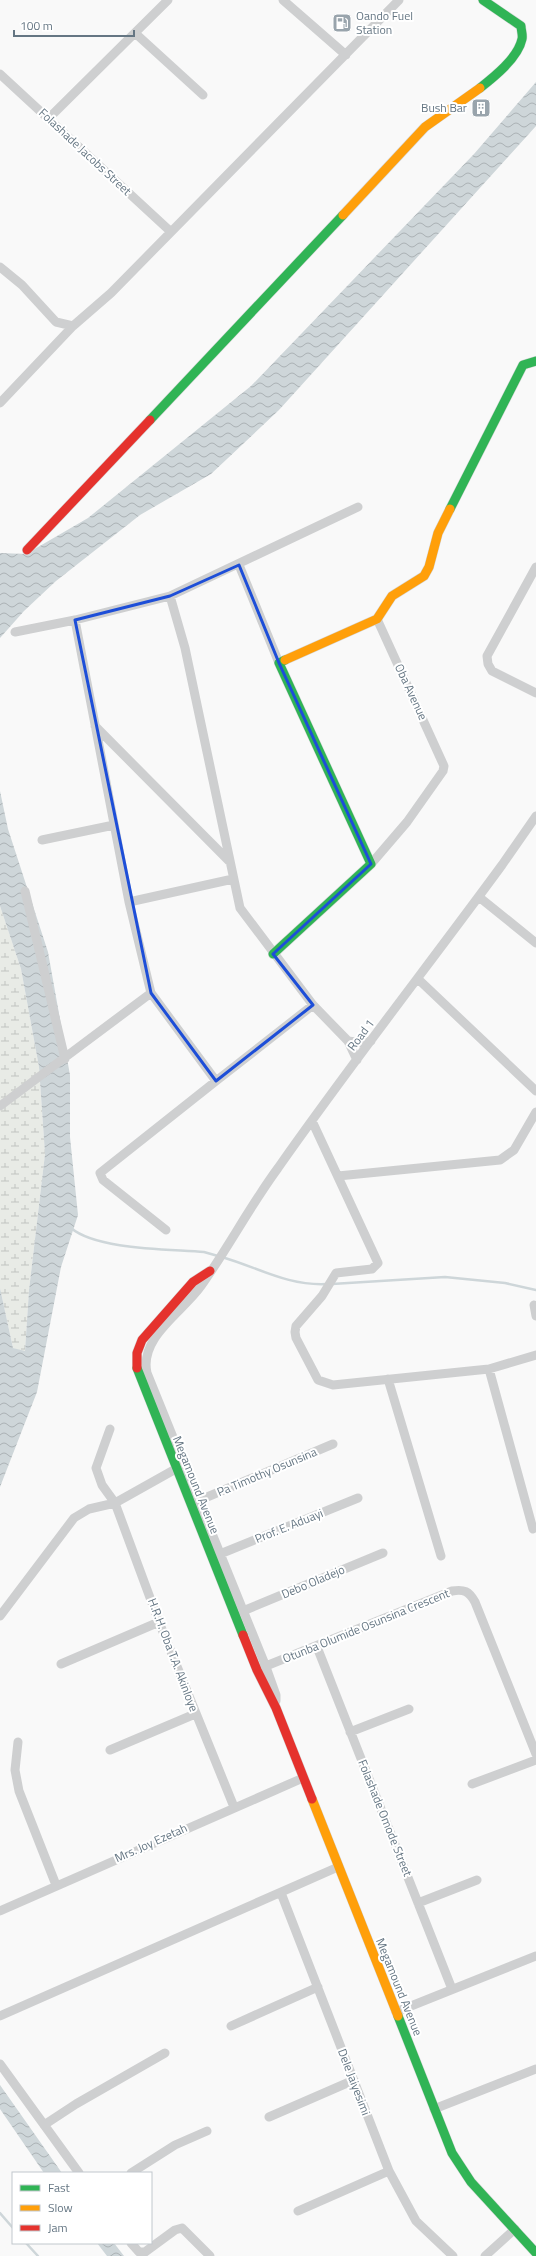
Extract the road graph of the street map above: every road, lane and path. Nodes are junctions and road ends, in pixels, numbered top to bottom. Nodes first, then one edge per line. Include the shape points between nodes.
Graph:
1 (168, 0) edge
2 (283, 0) edge
3 (399, 0) edge
4 (483, 0) edge
5 (135, 33) junction
6 (346, 55) junction
7 (0, 74) edge
8 (203, 95) dead end
9 (49, 118) junction
10 (170, 231) junction
11 (0, 267) edge
12 (74, 326) junction
13 (536, 361) edge
14 (0, 403) edge
15 (358, 507) dead end
16 (27, 550) dead end
17 (239, 564) junction
18 (536, 567) edge
19 (170, 596) junction
20 (377, 619) junction
21 (75, 620) junction
22 (15, 632) dead end
23 (279, 663) junction
24 (536, 693) edge
25 (95, 726) junction
26 (536, 816) edge
27 (114, 825) junction
28 (42, 840) dead end
29 (229, 861) junction
30 (371, 864) junction
31 (233, 879) junction
32 (25, 891) dead end
33 (479, 897) junction
34 (129, 902) junction
35 (536, 943) edge
36 (272, 954) junction
37 (418, 979) junction
38 (151, 993) junction
39 (313, 1005) junction
40 (348, 1041) junction
41 (371, 1042) junction
42 (65, 1059) junction
43 (357, 1060) junction
44 (216, 1080) junction
45 (536, 1091) edge
46 (0, 1106) edge
47 (536, 1112) edge
48 (312, 1120) junction
49 (338, 1176) junction
50 (166, 1230) dead end
51 (197, 1284) joint
52 (534, 1305) dead end
53 (536, 1316) edge
54 (536, 1356) edge
55 (489, 1368) junction
56 (388, 1379) junction
57 (110, 1429) dead end
58 (333, 1444) dead end
59 (181, 1466) junction
60 (358, 1498) dead end
61 (200, 1500) junction
62 (115, 1503) junction
63 (533, 1529) dead end
64 (383, 1553) dead end
65 (220, 1554) junction
66 (441, 1556) dead end
67 (243, 1611) junction
68 (0, 1616) edge
69 (159, 1622) junction
70 (317, 1647) junction
71 (61, 1664) dead end
72 (261, 1668) junction
73 (409, 1709) dead end
74 (195, 1714) junction
75 (350, 1732) junction
76 (18, 1742) dead end
77 (110, 1750) dead end
78 (536, 1754) edge
79 (536, 1760) edge
80 (303, 1778) junction
81 (472, 1784) dead end
82 (234, 1806) junction
83 (338, 1867) junction
84 (477, 1880) dead end
85 (56, 1885) junction
86 (281, 1893) junction
87 (418, 1903) junction
88 (0, 1911) edge
89 (536, 1956) edge
90 (318, 1987) junction
91 (452, 1989) junction
92 (396, 2012) junction
93 (0, 2016) edge
94 (231, 2026) dead end
95 (165, 2053) dead end
96 (0, 2064) edge
97 (536, 2069) edge
98 (354, 2080) junction
99 (434, 2109) junction
100 (269, 2117) dead end
101 (44, 2126) junction
102 (207, 2132) dead end
103 (389, 2171) junction
104 (78, 2172) edge
105 (132, 2172) edge
106 (298, 2211) dead end
107 (515, 2229) junction
108 (132, 2244) edge
109 (536, 2253) edge
110 (210, 2256) edge
111 (453, 2256) edge
112 (485, 2256) edge

1 - 5 street
2 - 6 street
3 - 6 street
4 - 16 street via 521,26 524,31 524,38 515,57 473,97 425,127
5 - 8 street
5 - 9 street
6 - 10 street
7 - 9 street, Folashade Jacobs Street
9 - 10 street, Folashade Jacobs Street
10 - 12 street via 111,293
11 - 12 street via 22,285 56,322
12 - 14 street
13 - 20 street via 523,365 438,533 424,576 392,596
15 - 17 street
17 - 19 street
17 - 23 street
18 - 24 street via 487,656 492,671
19 - 21 street
19 - 29 street via 185,648
20 - 23 street
20 - 30 street, Oba Avenue via 444,766 407,822
21 - 22 street
21 - 25 street
23 - 30 street
25 - 27 street
25 - 29 street
26 - 33 street, Road 1
27 - 28 street
27 - 34 street
29 - 31 street
30 - 36 street
31 - 34 street
31 - 36 street via 242,912
32 - 42 street
33 - 35 street
33 - 37 street, Road 1
34 - 38 street
36 - 39 street
37 - 41 street, Road 1
37 - 45 street
38 - 42 street
38 - 44 street
39 - 40 street
39 - 44 street
40 - 41 street
40 - 43 street
41 - 43 street, Road 1
42 - 46 street
43 - 48 street, Road 1
44 - 50 street via 100,1173 103,1180
47 - 49 street via 514,1150 500,1160
48 - 49 street
48 - 51 street, Road 1 via 212,1268
49 - 56 street via 378,1263 372,1269 340,1271 335,1274 327,1290 296,1326 295,1332 315,1376 325,1384
51 - 59 street, Megamound Avenue via 142,1340 135,1361
52 - 53 street
54 - 55 street
55 - 56 street
55 - 63 street
56 - 66 street
57 - 62 street, H.R.H. Oba T.A. Akinloye via 96,1468 102,1485
58 - 61 street, Pa Timothy Osunsina
59 - 61 street, Megamound Avenue
59 - 62 street
59 - 72 street, Megamound Avenue
60 - 65 street, Prof. E. Aduayi
61 - 65 street, Megamound Avenue
62 - 68 street via 90,1509 74,1518
62 - 69 street, H.R.H. Oba T.A. Akinloye
64 - 67 street, Debo Oladejo
65 - 67 street, Megamound Avenue
67 - 72 street, Megamound Avenue
69 - 71 street
69 - 74 street, H.R.H. Oba T.A. Akinloye
70 - 72 street, Otunba Olumide Osunsina Crescent
70 - 75 street, Folashade Omode Street
70 - 78 street, Otunba Olumide Osunsina Crescent via 452,1591 470,1593
72 - 80 street, Megamound Avenue
73 - 75 street
74 - 77 street
74 - 82 street, H.R.H. Oba T.A. Akinloye
75 - 87 street, Folashade Omode Street
76 - 85 street via 15,1770 19,1791
79 - 81 street
80 - 82 street, Mrs. Joy Ezetah
80 - 83 street, Megamound Avenue
82 - 85 street, Mrs. Joy Ezetah
83 - 86 street
83 - 92 street, Megamound Avenue
84 - 87 street
85 - 88 street, Mrs. Joy Ezetah
86 - 90 street, Dele Jaiyesimi
86 - 93 street
87 - 91 street, Folashade Omode Street
89 - 91 street
90 - 94 street
90 - 98 street, Dele Jaiyesimi
91 - 92 street
92 - 99 street, Megamound Avenue
95 - 101 street via 76,2104
96 - 101 street
97 - 99 street
98 - 100 street
98 - 103 street, Dele Jaiyesimi
99 - 107 street, Megamound Avenue via 452,2153 464,2172
101 - 104 street
102 - 105 street via 175,2145
103 - 106 street
103 - 111 street, Dele Jaiyesimi via 416,2221
107 - 109 street, Megamound Avenue
107 - 112 street
108 - 110 street via 139,2252 145,2252 175,2230 182,2228

